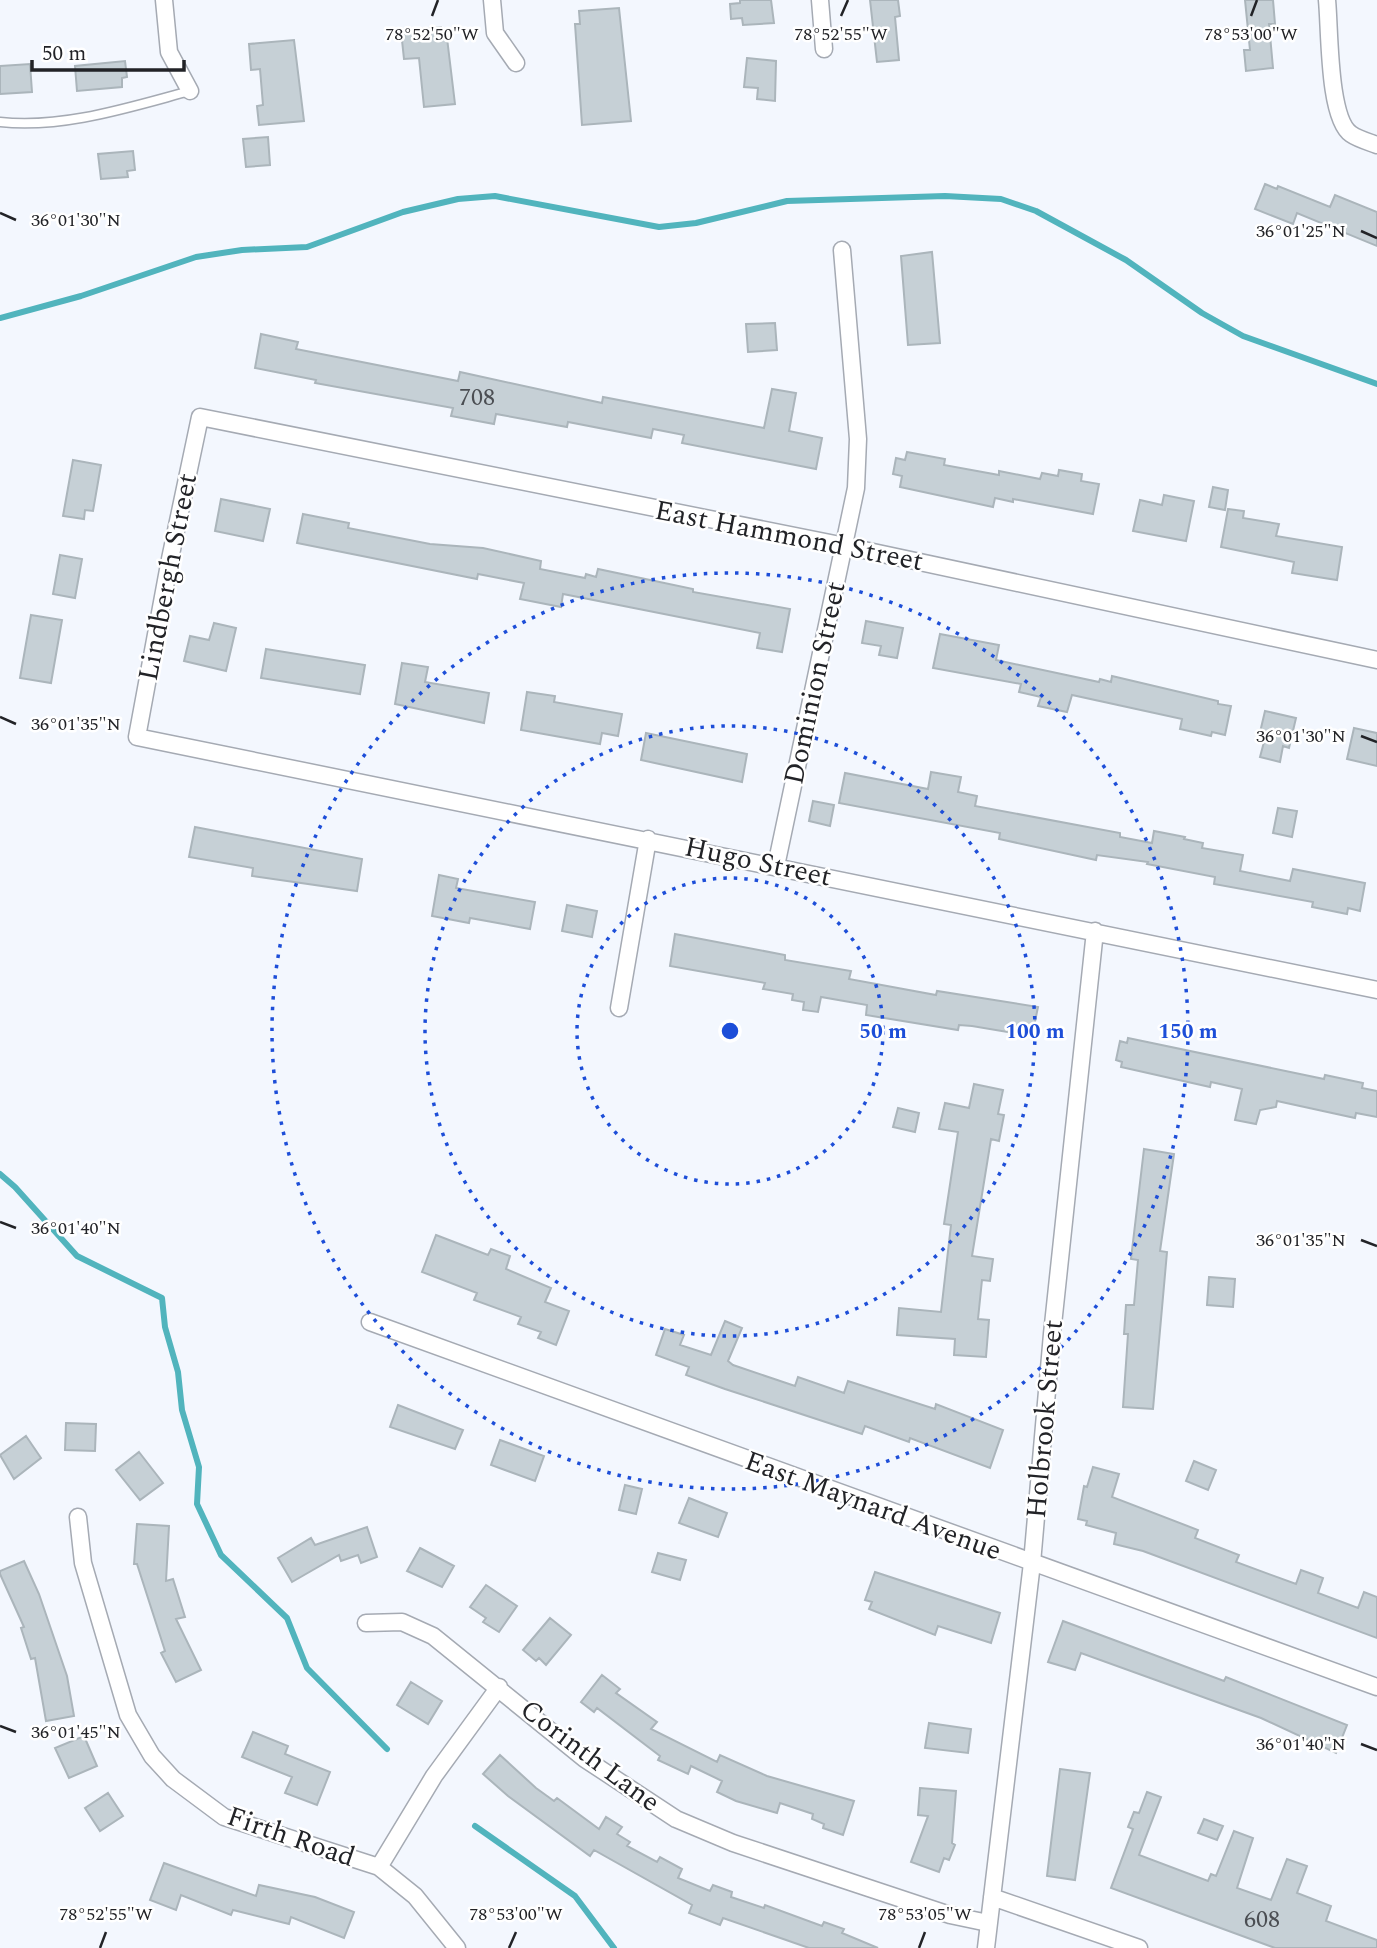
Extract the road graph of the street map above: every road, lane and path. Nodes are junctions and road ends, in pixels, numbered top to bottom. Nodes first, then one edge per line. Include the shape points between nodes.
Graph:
1 (164, 0) edge
2 (492, 0) edge
3 (820, 0) edge
4 (1327, 0) edge
5 (824, 50) dead end
6 (516, 63) dead end
7 (190, 91) joint
8 (0, 122) edge
9 (1377, 145) edge
10 (842, 250) dead end
11 (200, 417) joint
12 (845, 546) junction
13 (1377, 660) edge
14 (137, 737) joint
15 (648, 839) junction
16 (776, 866) junction
17 (1096, 931) junction
18 (1377, 990) edge
19 (620, 1008) dead end
20 (370, 1322) dead end
21 (78, 1517) dead end
22 (1032, 1563) junction
23 (366, 1623) dead end
24 (499, 1686) junction
25 (1377, 1687) edge
26 (379, 1867) junction
27 (992, 1897) junction
28 (988, 1923) junction
29 (457, 1948) edge
30 (986, 1948) edge
31 (1139, 1948) edge

1 - 7 street via 169,52
2 - 6 street via 495,33
3 - 5 street
4 - 9 street via 1335,107 1352,135
7 - 8 lane via 50,122
10 - 12 street, Dominion Street via 858,439 856,488
11 - 12 street, East Hammond Street
11 - 14 street, Lindbergh Street
12 - 13 street, East Hammond Street
12 - 16 street, Dominion Street
14 - 15 street, Hugo Street
15 - 16 street, Hugo Street
15 - 19 street
16 - 17 street, Hugo Street
17 - 18 street, Hugo Street
17 - 22 street, Holbrook Street
20 - 22 street, East Maynard Avenue
21 - 26 street, Firth Road via 83,1563 128,1715 152,1756 173,1779 224,1817
22 - 25 street, East Maynard Avenue
22 - 27 street, Holbrook Street
23 - 24 street, Corinth Lane via 416,1627
24 - 26 street via 434,1776
24 - 28 street, Corinth Lane via 584,1759 676,1819 758,1852 950,1915
26 - 29 street, Firth Road via 415,1896
27 - 28 street, Holbrook Street
27 - 31 street
28 - 30 street, Holbrook Street

